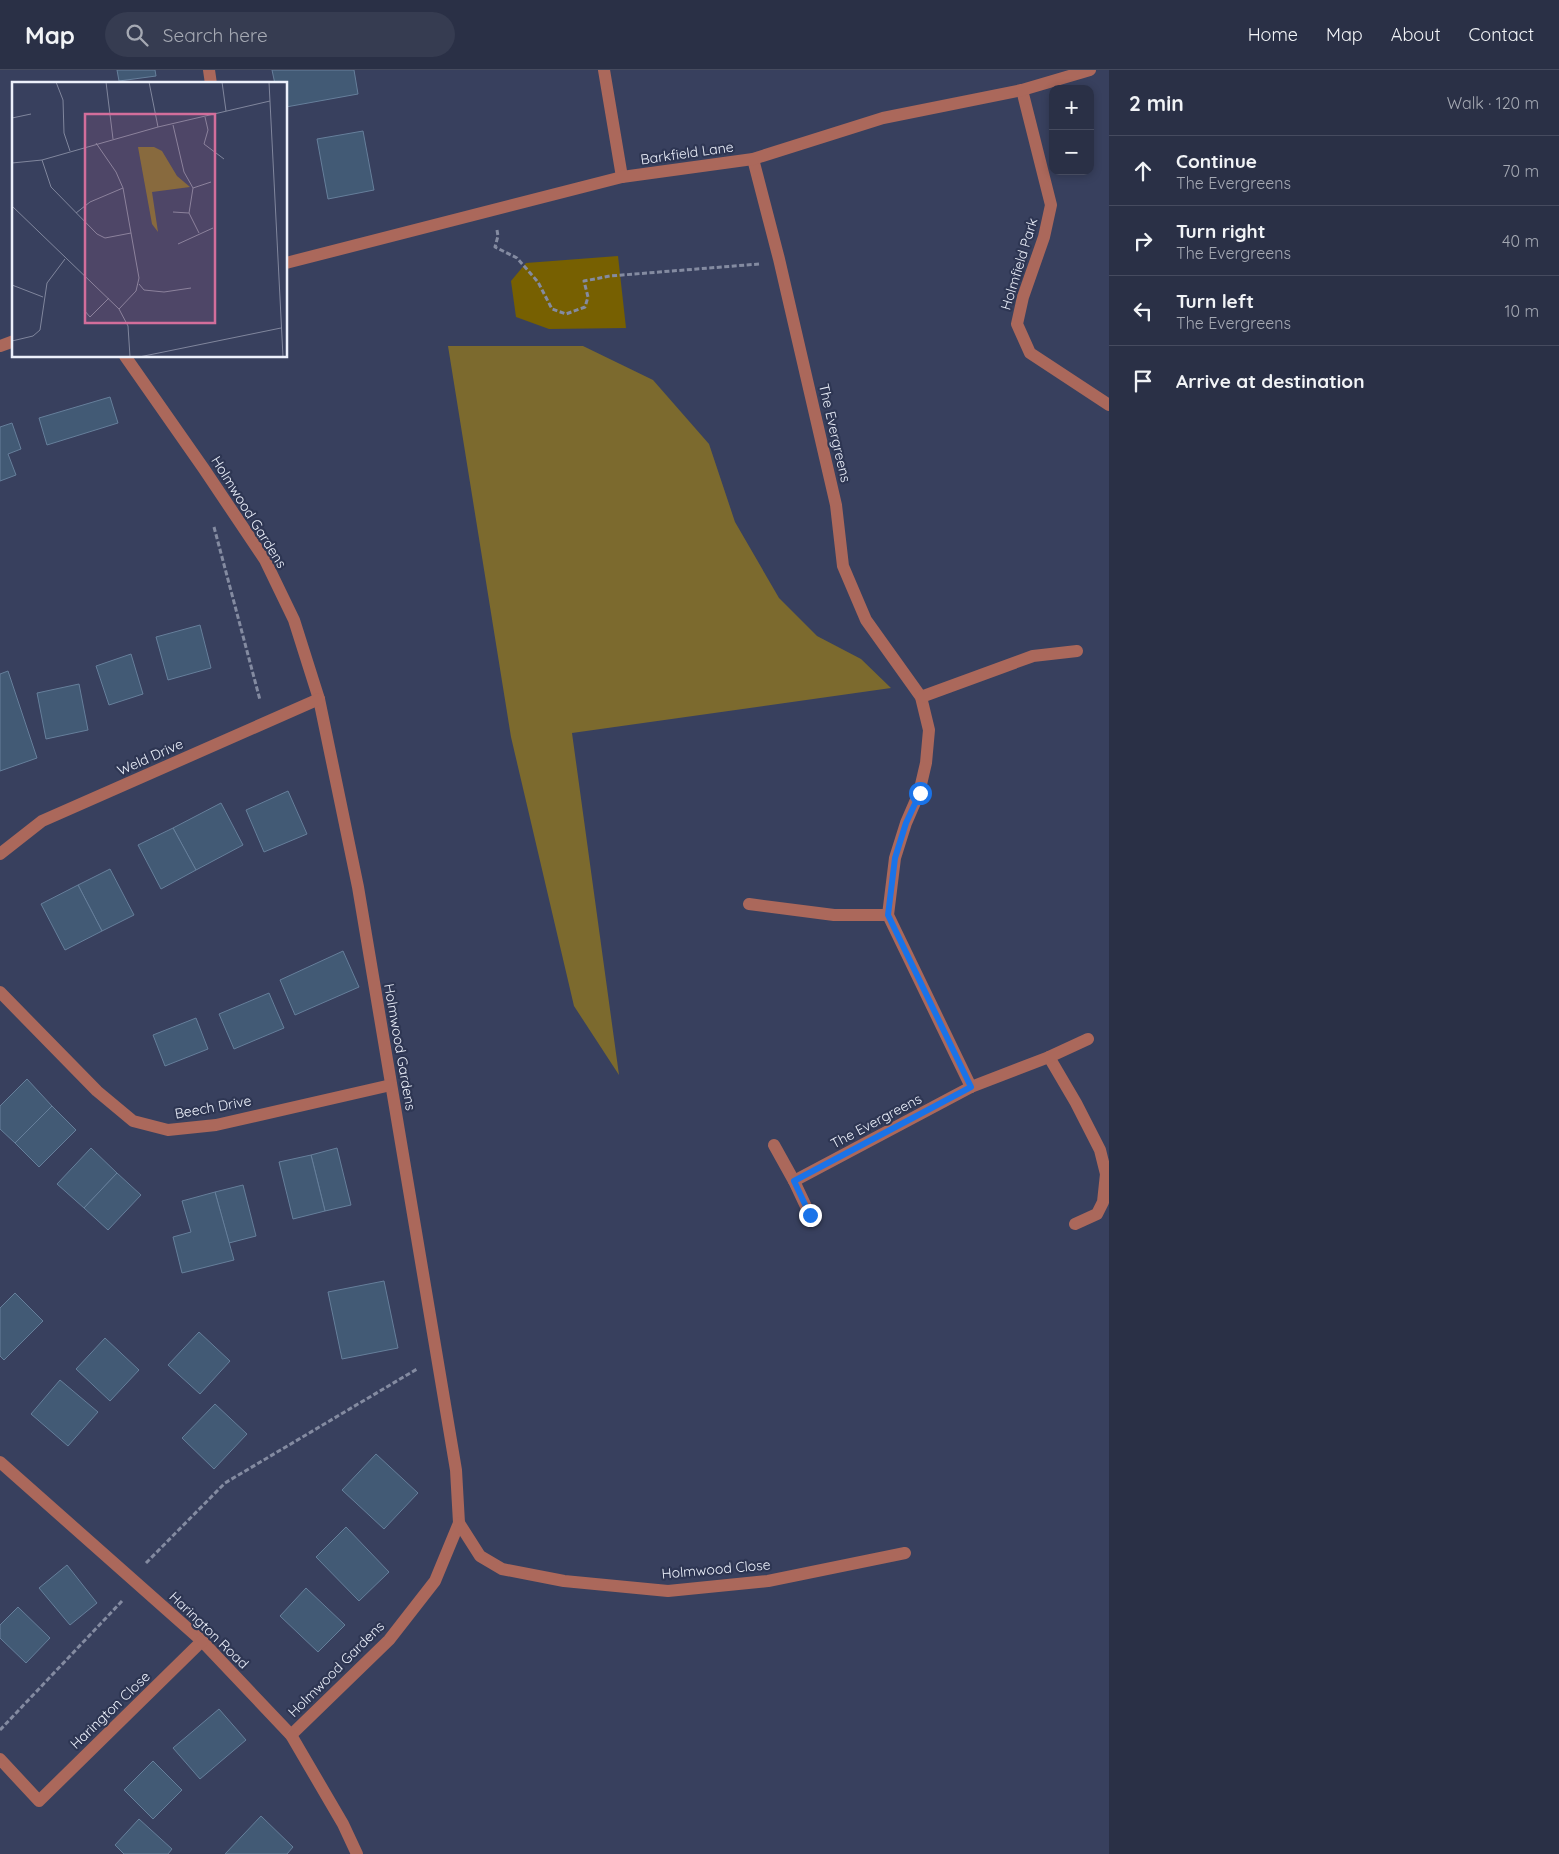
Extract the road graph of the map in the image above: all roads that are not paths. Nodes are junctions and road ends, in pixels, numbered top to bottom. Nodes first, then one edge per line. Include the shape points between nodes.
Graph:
1 (604, 70) edge
2 (1090, 70) edge
3 (1022, 90) junction
4 (753, 159) junction
5 (622, 177) junction
6 (288, 262) edge
7 (12, 342) edge
8 (0, 346) edge
9 (126, 358) edge
10 (1109, 405) edge
11 (1077, 651) dead end
12 (921, 697) junction
13 (319, 699) junction
14 (0, 854) edge
15 (749, 904) dead end
16 (888, 915) junction
17 (0, 992) edge
18 (1088, 1039) dead end
19 (1049, 1057) junction
20 (391, 1085) junction
21 (971, 1087) junction
22 (774, 1145) dead end
23 (794, 1181) junction
24 (810, 1215) dead end
25 (1075, 1224) dead end
26 (0, 1462) edge
27 (460, 1523) junction
28 (906, 1553) dead end
29 (202, 1641) junction
30 (291, 1735) junction
31 (0, 1760) edge
32 (357, 1854) edge

1 - 5 street
2 - 3 street, Barkfield Lane
3 - 4 street, Barkfield Lane via 883,118
3 - 10 street, Holmfield Park via 1052,205 1022,297 1017,324 1030,353
4 - 5 street, Barkfield Lane
4 - 12 street, The Evergreens via 836,505 843,566 866,620
5 - 6 street, Barkfield Lane
7 - 8 street
9 - 13 street, Holmwood Gardens via 265,560 294,620
11 - 12 street via 1033,656
12 - 16 street, The Evergreens via 928,730 926,763 920,793 895,858
13 - 14 street, Weld Drive via 42,821
13 - 20 street, Holmwood Gardens via 358,887
15 - 16 street via 834,915
16 - 21 street
17 - 20 street, Beech Drive via 97,1091 133,1121 168,1130 216,1125
18 - 19 street, The Evergreens
19 - 21 street, The Evergreens
19 - 25 street via 1100,1150 1106,1174 1103,1202 1097,1214
20 - 27 street, Holmwood Gardens via 456,1470
21 - 23 street, The Evergreens
22 - 23 street
23 - 24 street
26 - 29 street, Harington Road
27 - 28 street, Holmwood Close via 480,1556 502,1569 564,1581 668,1591 768,1581
27 - 30 street, Holmwood Gardens via 435,1581 389,1640
29 - 30 street, Harington Road
29 - 31 street, Harington Close via 39,1801
30 - 32 street, Harington Road

